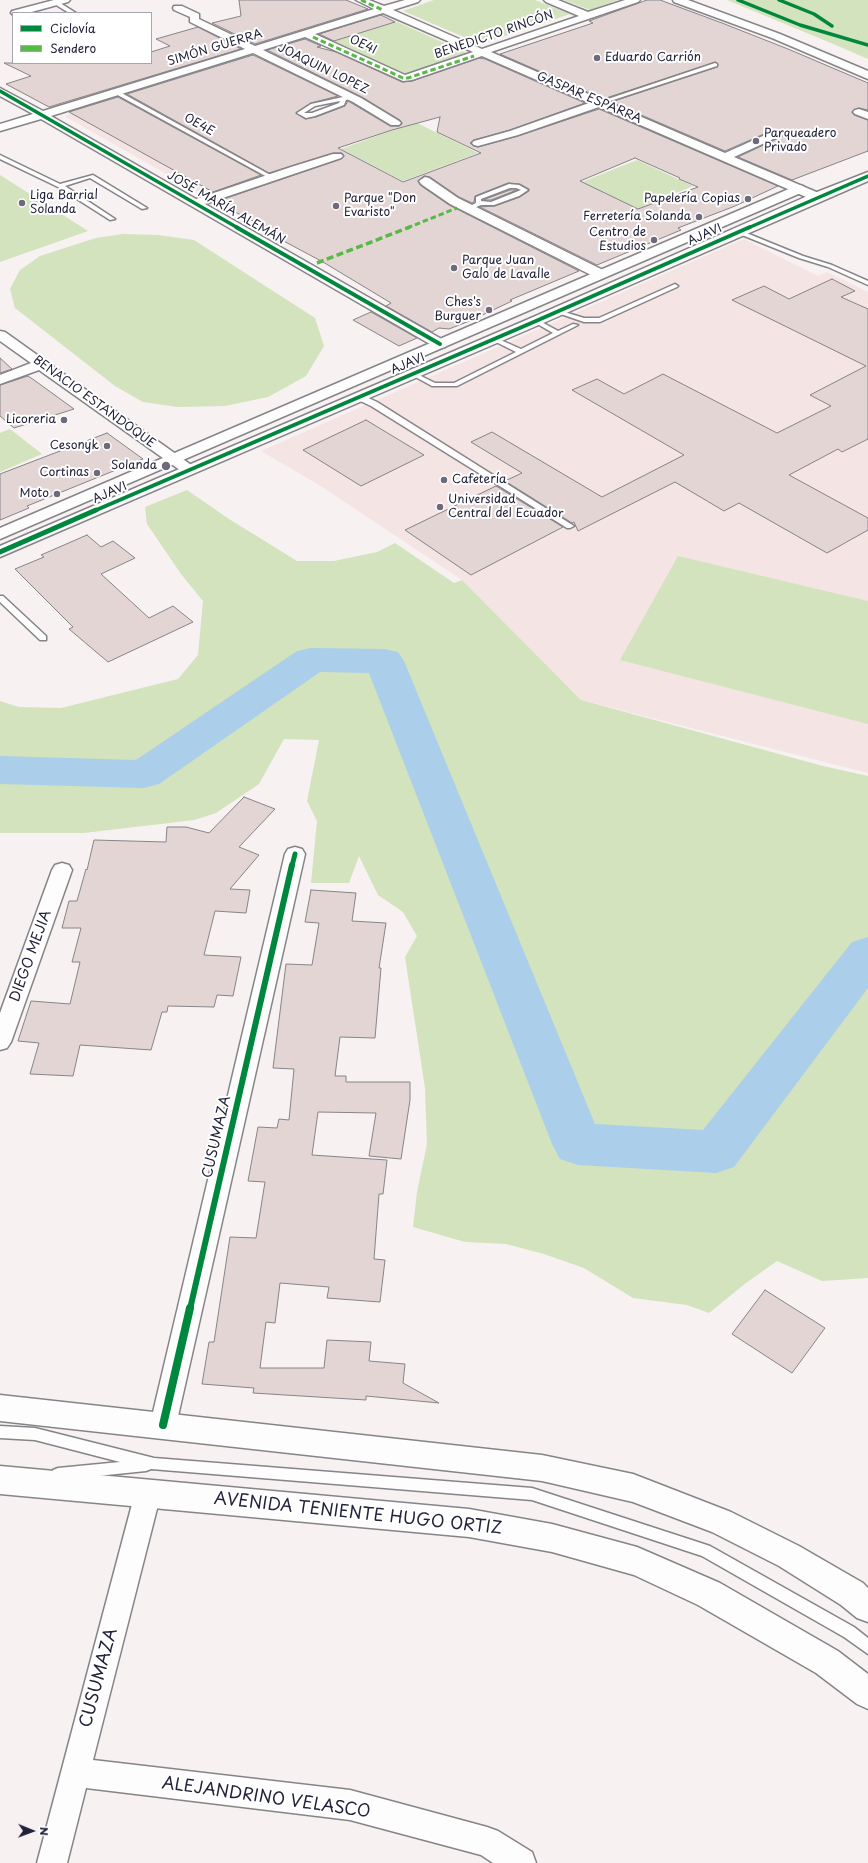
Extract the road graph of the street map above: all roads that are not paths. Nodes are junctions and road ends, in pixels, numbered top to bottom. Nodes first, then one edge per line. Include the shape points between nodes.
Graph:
1 (361, 0) edge
2 (415, 0) edge
3 (549, 0) edge
4 (635, 0) edge
5 (678, 0) edge
6 (704, 0) edge
7 (60, 1) edge
8 (178, 8) dead end
9 (383, 10) junction
10 (19, 12) edge
11 (72, 12) edge
12 (588, 16) junction
13 (307, 34) junction
14 (254, 49) junction
15 (482, 52) junction
16 (868, 64) edge
17 (715, 65) dead end
18 (868, 75) edge
19 (408, 78) joint
20 (0, 91) edge
21 (116, 92) junction
22 (348, 98) junction
23 (599, 103) junction
24 (43, 115) junction
25 (395, 123) dead end
26 (0, 128) edge
27 (778, 133) dead end
28 (478, 143) dead end
29 (337, 156) dead end
30 (0, 157) edge
31 (725, 157) junction
32 (868, 176) edge
33 (271, 177) junction
34 (425, 181) dead end
35 (60, 186) junction
36 (799, 189) junction
37 (814, 190) junction
38 (195, 203) junction
39 (475, 206) junction
40 (144, 208) dead end
41 (112, 219) dead end
42 (739, 232) junction
43 (600, 274) junction
44 (868, 283) edge
45 (675, 286) dead end
46 (558, 312) junction
47 (536, 321) junction
48 (575, 325) dead end
49 (558, 333) junction
50 (0, 335) edge
51 (494, 339) junction
52 (440, 344) junction
53 (521, 352) junction
54 (41, 364) junction
55 (412, 374) junction
56 (0, 380) edge
57 (359, 397) junction
58 (174, 459) junction
59 (189, 470) junction
60 (570, 526) dead end
61 (0, 534) edge
62 (0, 552) edge
63 (0, 598) edge
64 (43, 638) dead end
65 (295, 854) dead end
66 (62, 870) dead end
67 (0, 1042) edge
68 (0, 1408) edge
69 (163, 1425) junction
70 (0, 1432) edge
71 (154, 1464) junction
72 (0, 1474) edge
73 (0, 1480) edge
74 (148, 1493) junction
75 (868, 1606) edge
76 (868, 1647) edge
77 (868, 1693) edge
78 (75, 1772) junction
79 (52, 1863) edge
80 (521, 1863) edge

1 - 9 street, GASPAR ESPARRA
2 - 9 street, SIMÓN GUERRA
3 - 12 street
4 - 12 street, BENEDICTO RINCÓN
5 - 18 street via 776,36
6 - 16 street
7 - 10 street
7 - 11 lane
8 - 14 street, JOAQUIN LOPEZ via 195,16 194,20
9 - 13 street, SIMÓN GUERRA
9 - 15 street, GASPAR ESPARRA
12 - 15 street, BENEDICTO RINCÓN
13 - 14 street, SIMÓN GUERRA
13 - 19 street, OE4I
14 - 21 street, SIMÓN GUERRA
14 - 22 street, JOAQUIN LOPEZ
15 - 19 street, BENEDICTO RINCÓN
15 - 23 street, GASPAR ESPARRA
17 - 23 lane
20 - 24 street, JOSÉ MARÍA ALEMÁN
21 - 24 street, SIMÓN GUERRA
21 - 33 lane, OE4E
22 - 22 lane via 313,105 300,113 306,116 313,115 342,104
22 - 25 street, JOAQUIN LOPEZ
23 - 28 street
23 - 31 street, GASPAR ESPARRA
24 - 26 street, SIMÓN GUERRA
24 - 38 street, JOSÉ MARÍA ALEMÁN
27 - 31 street
29 - 33 street
30 - 35 lane
31 - 36 street, GASPAR ESPARRA
32 - 37 street, AJAVI
33 - 38 street
34 - 39 street via 445,196
35 - 40 lane via 91,176
35 - 41 lane
36 - 37 street, AJAVI
36 - 43 street, AJAVI
37 - 42 street, AJAVI
38 - 52 street, JOSÉ MARÍA ALEMÁN
39 - 39 lane via 478,198 509,186 525,190 492,204
39 - 43 street
42 - 44 lane
42 - 46 street, AJAVI
43 - 52 street, AJAVI
45 - 46 lane via 600,320 584,320
46 - 47 street, AJAVI
47 - 49 lane
47 - 51 street, AJAVI
48 - 49 lane
49 - 53 lane
50 - 54 street, BENACIO ESTANDOQUE
51 - 53 lane
51 - 55 street, AJAVI
52 - 58 street, AJAVI
53 - 55 lane via 449,386 434,384
54 - 56 street
54 - 58 street, BENACIO ESTANDOQUE
55 - 57 street, AJAVI
57 - 59 street, AJAVI
57 - 60 lane
58 - 59 street, BENACIO ESTANDOQUE
58 - 61 street, AJAVI
59 - 62 street, AJAVI
63 - 64 lane
65 - 69 street, CUSUMAZA
66 - 67 street, DIEGO MEJIA
68 - 69 street
69 - 75 street via 542,1468 633,1488 721,1522 789,1556
70 - 71 lane via 35,1434
71 - 72 lane via 29,1476
71 - 76 lane via 532,1494 705,1551 849,1632
73 - 74 street, AVENIDA TENIENTE HUGO ORTIZ
74 - 77 street, AVENIDA TENIENTE HUGO ORTIZ via 469,1523 552,1538 637,1561 709,1594 820,1658
74 - 78 street, CUSUMAZA
78 - 79 street, CUSUMAZA
78 - 80 street, ALEJANDRINO VELASCO via 350,1806 487,1842

